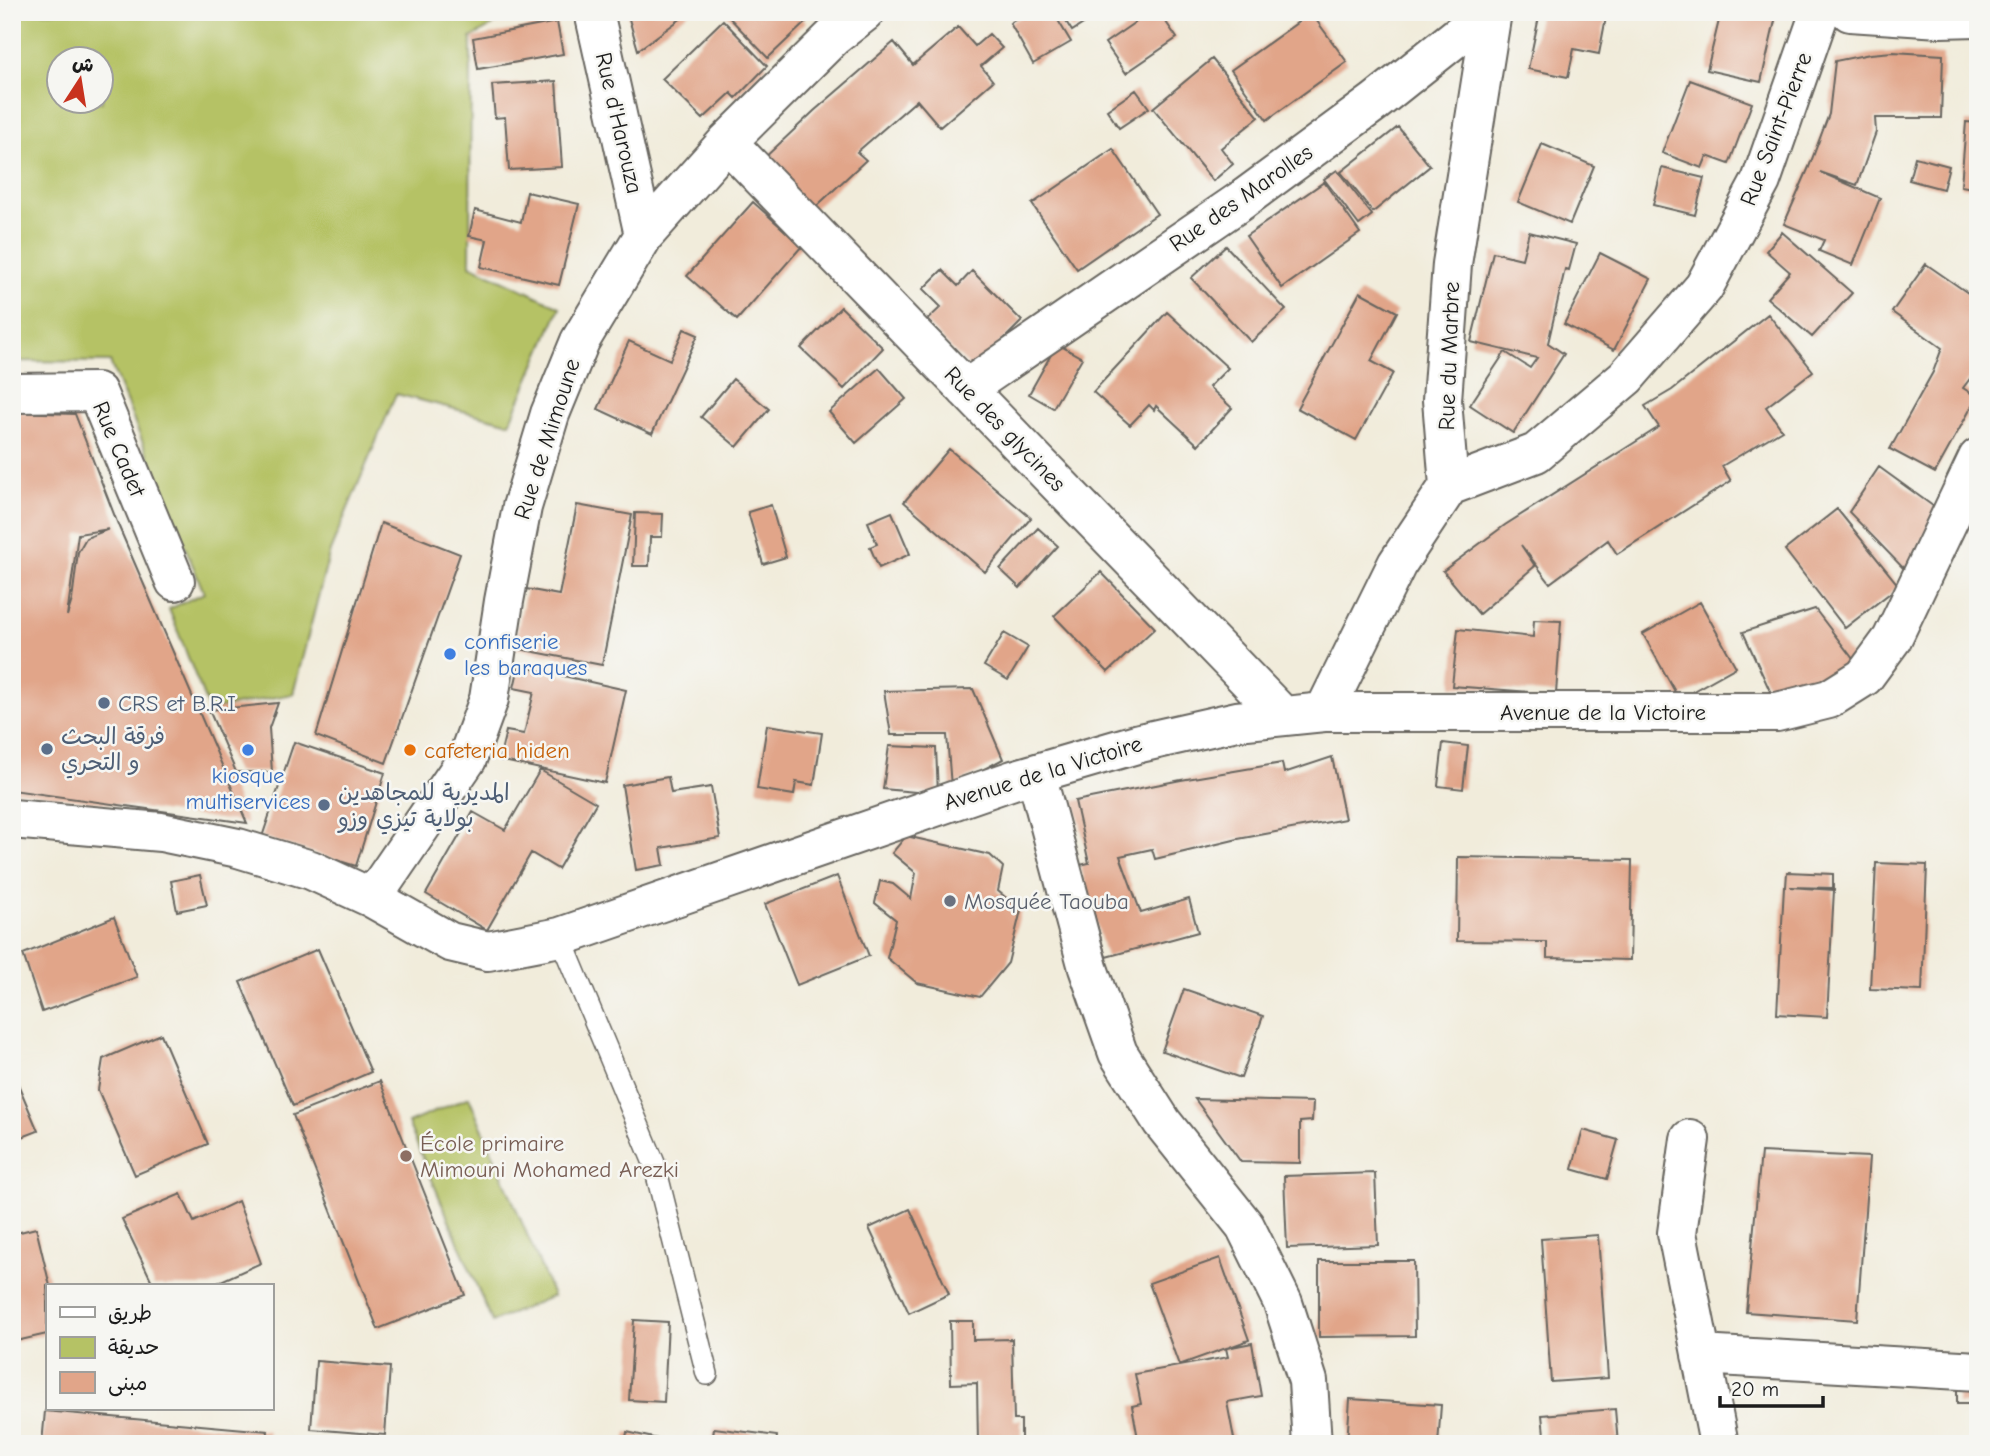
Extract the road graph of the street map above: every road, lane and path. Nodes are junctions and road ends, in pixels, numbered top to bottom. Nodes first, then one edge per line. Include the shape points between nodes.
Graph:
1 (594, 12) edge
2 (865, 12) edge
3 (1490, 12) edge
4 (1820, 12) edge
5 (1850, 12) edge
6 (1978, 17) edge
7 (727, 142) junction
8 (644, 235) junction
9 (976, 381) junction
10 (12, 393) edge
11 (1978, 458) edge
12 (1449, 486) junction
13 (175, 581) dead end
14 (1324, 712) junction
15 (1283, 716) junction
16 (1036, 774) junction
17 (12, 819) edge
18 (372, 898) junction
19 (560, 937) junction
20 (1690, 1139) dead end
21 (1701, 1355) junction
22 (1978, 1371) edge
23 (707, 1374) dead end
24 (1312, 1444) edge
25 (1719, 1444) edge

1 - 8 street, Rue d'Harouza
2 - 7 street, Rue de Mimoune via 833,37
3 - 9 street, Rue des Marolles via 1242,200
3 - 12 street, Rue du Marbre via 1452,264 1442,400
4 - 12 street, Rue Saint-Pierre via 1761,181 1704,287 1626,377 1536,453
5 - 6 street
7 - 8 street, Rue de Mimoune
7 - 9 street, Rue des glycines
8 - 18 street, Rue de Mimoune via 580,341 550,414 522,507 489,699 467,759
9 - 15 street, Rue des glycines
10 - 13 street, Rue Cadet via 97,392
11 - 14 street, Avenue de la Victoire via 1892,639 1864,677 1829,699 1777,712
12 - 14 street via 1397,564
14 - 15 street, Avenue de la Victoire
15 - 16 street, Avenue de la Victoire via 1237,721 1140,743
16 - 19 street, Avenue de la Victoire
16 - 24 street via 1088,968 1118,1053 1162,1122 1245,1226 1278,1292 1308,1381
17 - 18 street, Avenue de la Victoire via 161,832 225,845 311,870
18 - 19 street, Avenue de la Victoire via 450,942 488,951
19 - 23 lane via 654,1163
20 - 21 street via 1677,1233
21 - 22 street
21 - 25 street

